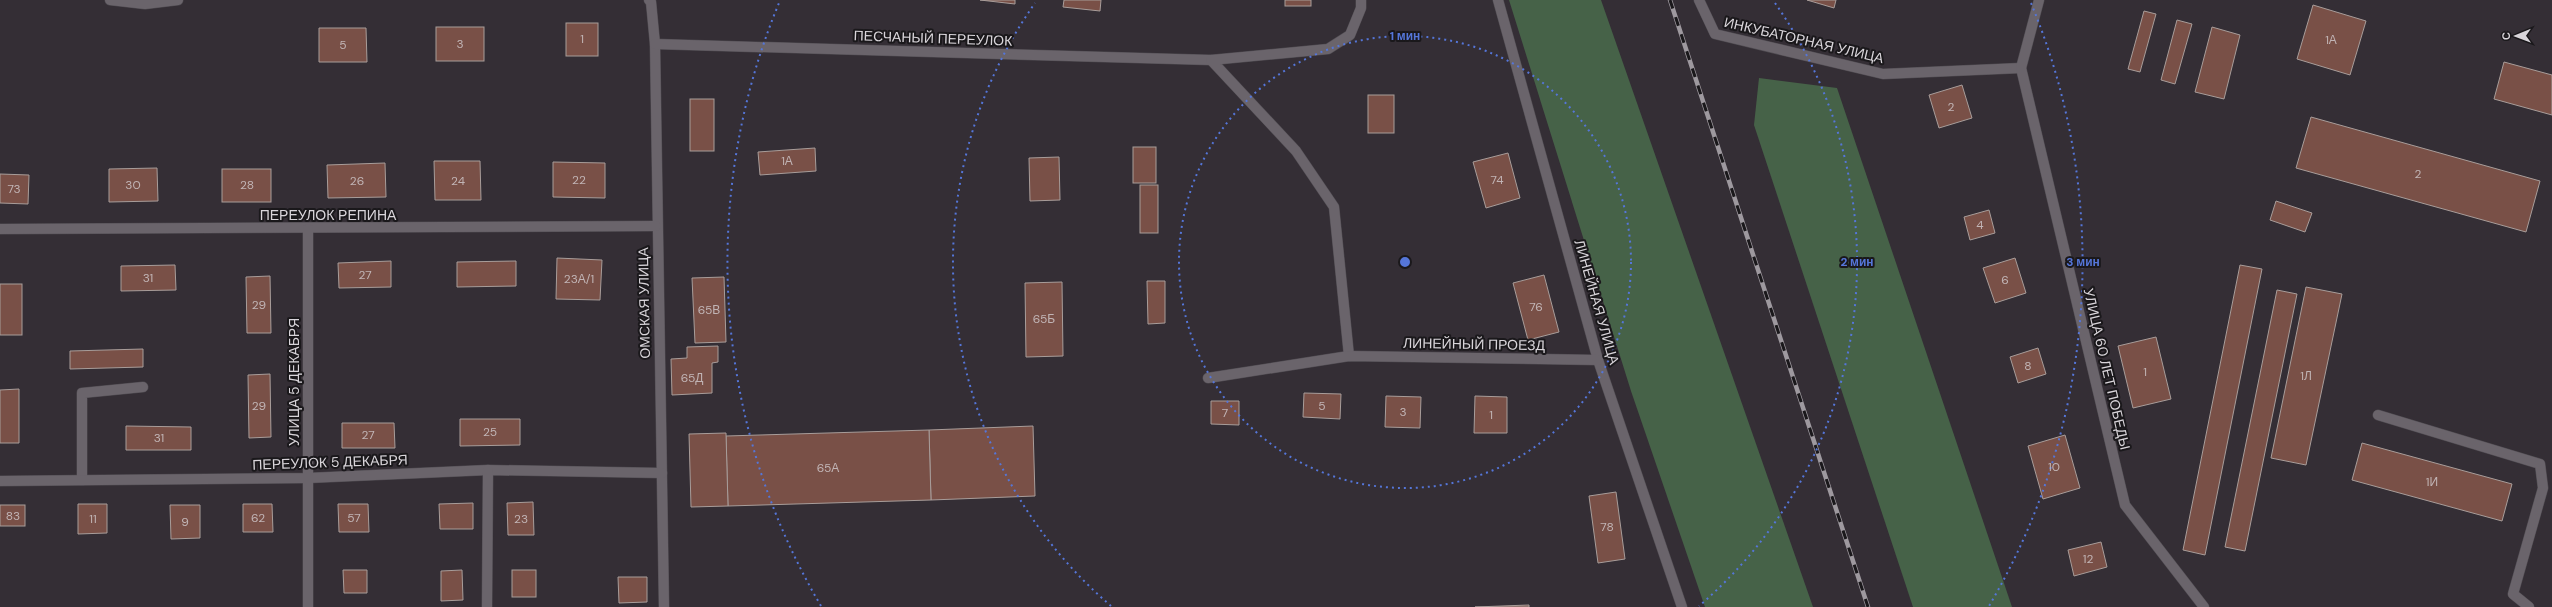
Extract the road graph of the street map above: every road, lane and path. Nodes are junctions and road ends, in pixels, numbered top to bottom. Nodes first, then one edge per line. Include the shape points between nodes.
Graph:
1 (110, 0) edge
2 (178, 0) edge
3 (649, 0) edge
4 (1361, 0) edge
5 (1498, 0) edge
6 (1699, 0) edge
7 (2039, 0) edge
8 (655, 44) junction
9 (1210, 60) junction
10 (2021, 68) junction
11 (656, 226) junction
12 (0, 229) edge
13 (308, 229) junction
14 (1349, 356) junction
15 (1598, 360) junction
16 (1208, 378) dead end
17 (143, 387) dead end
18 (2378, 415) dead end
19 (488, 470) junction
20 (662, 473) junction
21 (308, 478) junction
22 (82, 480) junction
23 (0, 481) edge
24 (308, 607) edge
25 (488, 607) edge
26 (664, 607) edge
27 (1682, 607) edge
28 (2204, 607) edge
29 (2529, 607) edge

1 - 2 street via 145,4
3 - 8 street, ОМСКАЯ УЛИЦА
4 - 9 street via 1361,8 1350,35 1328,49
5 - 15 street, ЛИНЕЙНАЯ УЛИЦА
6 - 10 street, ИНКУБАТОРНАЯ УЛИЦА via 1715,34 1883,74
7 - 10 street
8 - 9 street, ПЕСЧАНЫЙ ПЕРЕУЛОК
8 - 11 street, ОМСКАЯ УЛИЦА
9 - 14 street via 1296,151 1334,207
10 - 28 street, УЛИЦА 60 ЛЕТ ПОБЕДЫ via 2125,505
11 - 13 street, ПЕРЕУЛОК РЕПИНА
11 - 20 street, ОМСКАЯ УЛИЦА
12 - 13 street, ПЕРЕУЛОК РЕПИНА
13 - 21 street, УЛИЦА 5 ДЕКАБРЯ
14 - 15 street, ЛИНЕЙНЫЙ ПРОЕЗД
14 - 16 street, ЛИНЕЙНЫЙ ПРОЕЗД
15 - 27 street, ЛИНЕЙНАЯ УЛИЦА
17 - 22 street via 82,393
18 - 29 street via 2540,464 2543,488 2513,594
19 - 20 street, ПЕРЕУЛОК 5 ДЕКАБРЯ
19 - 21 street, ПЕРЕУЛОК 5 ДЕКАБРЯ
19 - 25 street
20 - 26 street, ОМСКАЯ УЛИЦА
21 - 22 street, ПЕРЕУЛОК 5 ДЕКАБРЯ
21 - 24 street, УЛИЦА 5 ДЕКАБРЯ
22 - 23 street, ПЕРЕУЛОК 5 ДЕКАБРЯ

